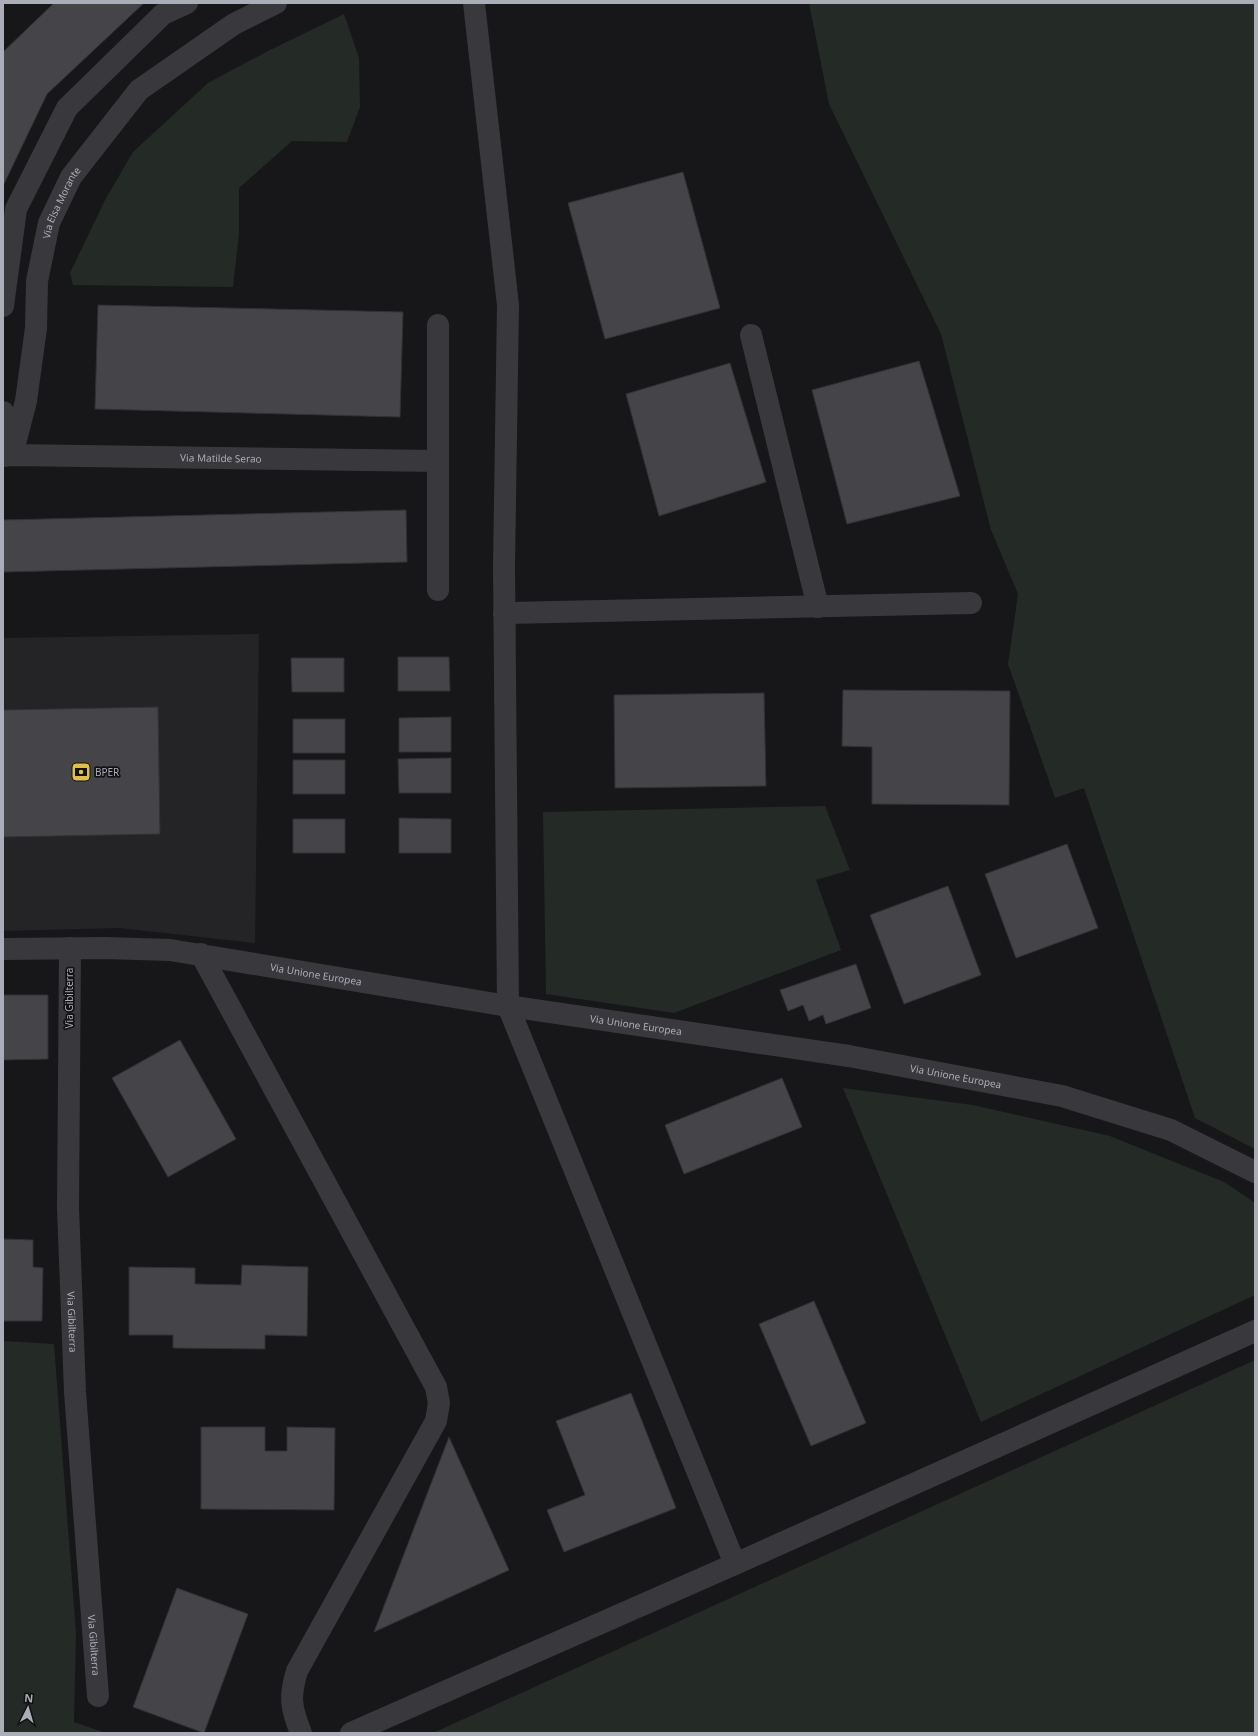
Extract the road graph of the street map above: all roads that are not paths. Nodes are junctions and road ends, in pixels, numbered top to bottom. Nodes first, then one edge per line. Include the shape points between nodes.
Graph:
1 (186, 3) edge
2 (276, 3) edge
3 (474, 3) edge
4 (3, 306) edge
5 (438, 324) dead end
6 (751, 335) dead end
7 (3, 412) edge
8 (8, 456) edge
9 (438, 461) junction
10 (438, 590) dead end
11 (971, 603) dead end
12 (818, 607) junction
13 (504, 613) junction
14 (70, 948) junction
15 (3, 950) edge
16 (202, 954) junction
17 (508, 1006) junction
18 (1255, 1172) edge
19 (1255, 1331) edge
20 (735, 1564) junction
21 (98, 1696) dead end
22 (301, 1733) edge
23 (351, 1733) edge

1 - 4 street via 163,14 67,108 16,209
2 - 8 street, Via Elsa Morante via 234,24 139,90 71,177 49,223 37,281 36,328 26,401
3 - 13 street via 508,305
5 - 9 street
6 - 12 street
7 - 8 street
8 - 9 street, Via Matilde Serao
9 - 10 street
11 - 12 street
12 - 13 street
13 - 17 street
14 - 15 street, Via Unione Europea
14 - 16 street, Via Unione Europea via 138,948
14 - 21 street, Via Gibilterra via 68,1208 75,1392
16 - 17 street, Via Unione Europea
16 - 22 street via 436,1387 439,1403 436,1421 297,1671 292,1689 293,1714
17 - 18 street, Via Unione Europea via 849,1056 1062,1096 1171,1130
17 - 20 street
19 - 20 street
20 - 23 street

